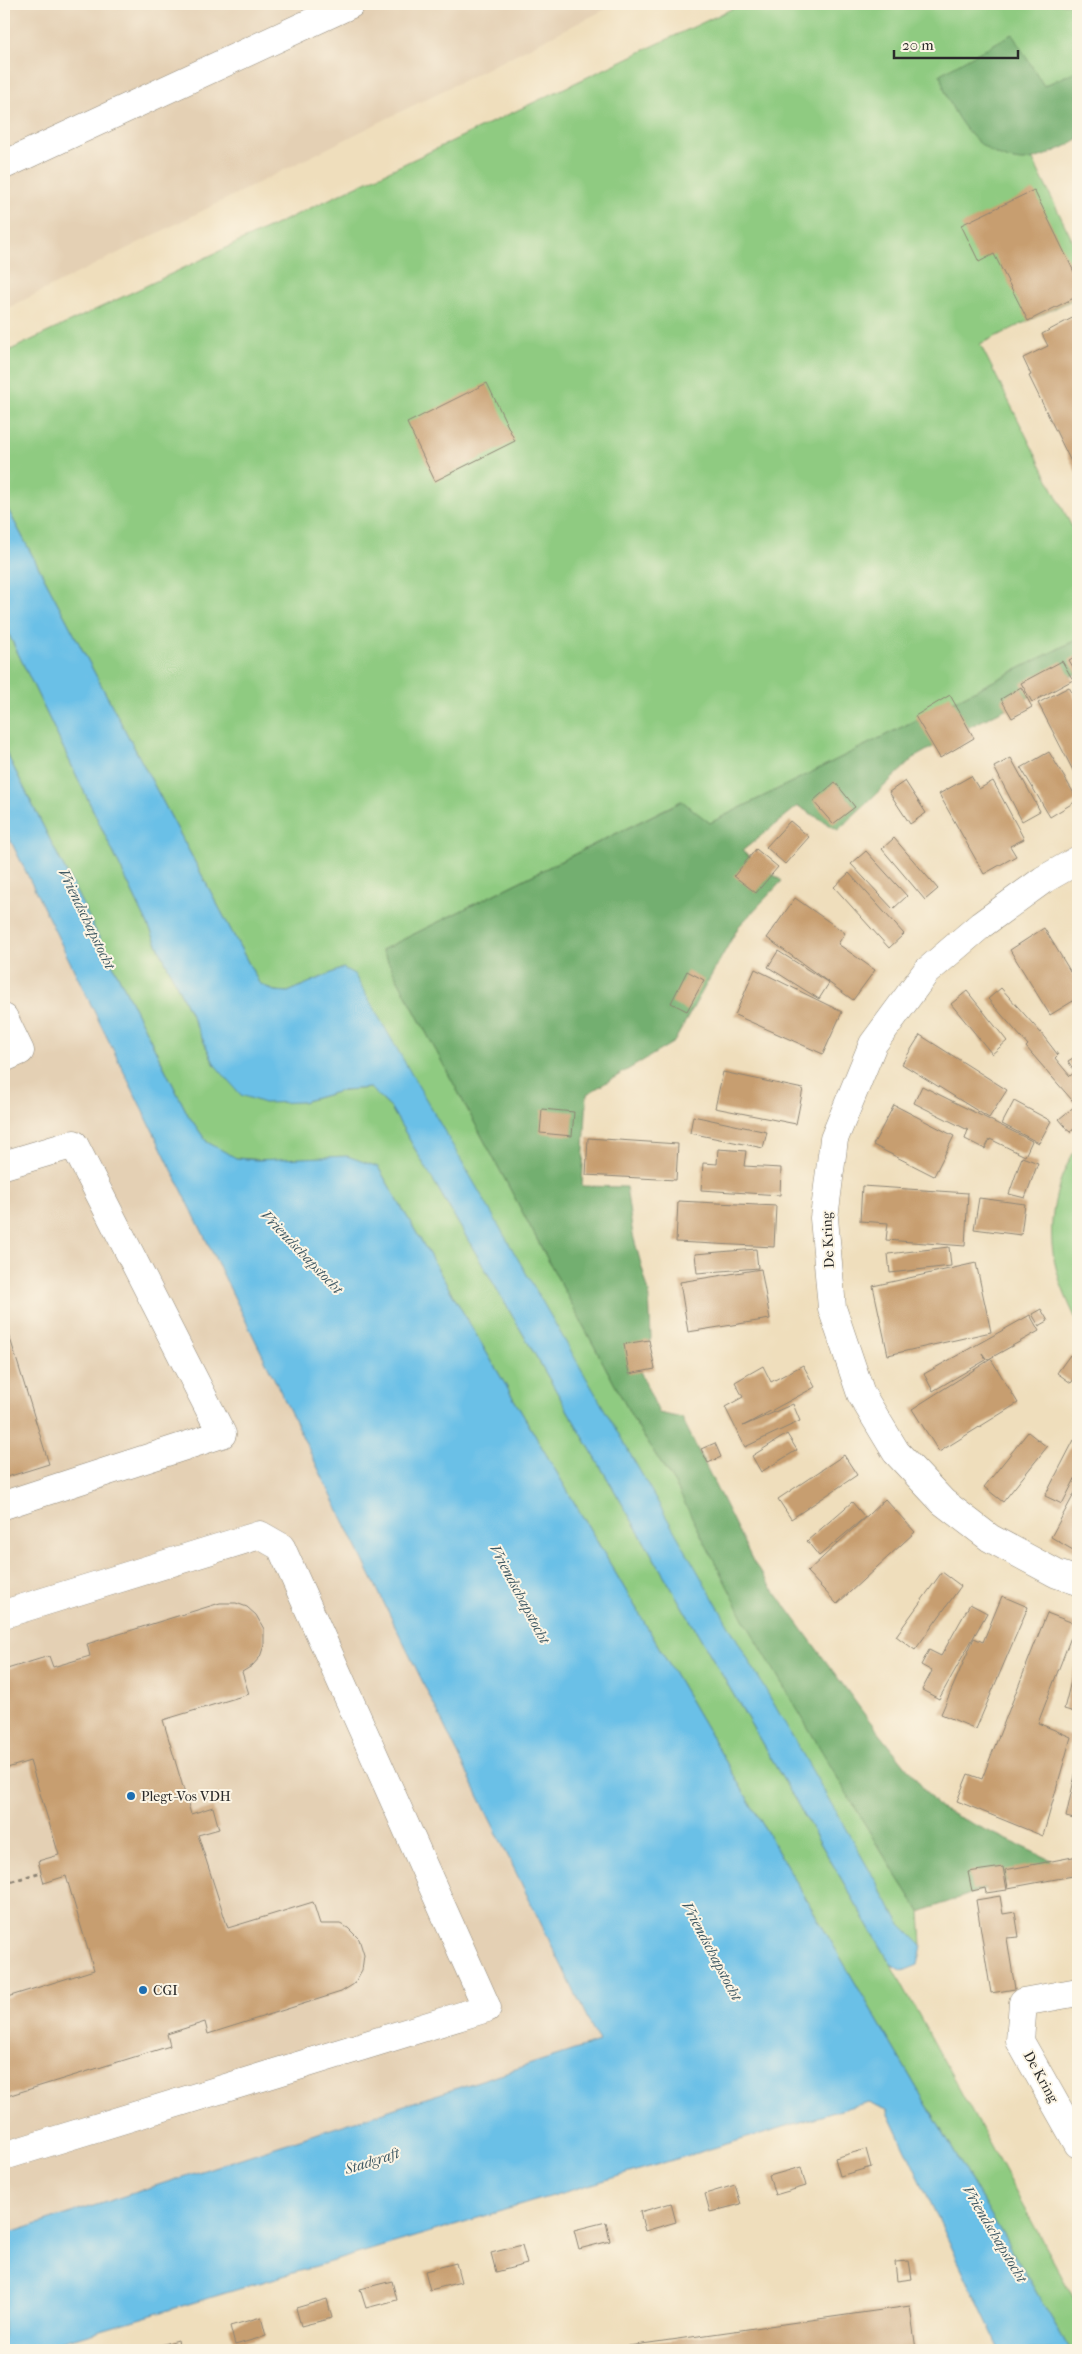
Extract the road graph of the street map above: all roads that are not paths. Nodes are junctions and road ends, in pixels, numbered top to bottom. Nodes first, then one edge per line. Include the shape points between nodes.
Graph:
1 (352, 4) edge
2 (4, 165) edge
3 (1078, 860) edge
4 (4, 1018) edge
5 (4, 1058) edge
6 (4, 1165) edge
7 (4, 1505) edge
8 (1078, 1581) edge
9 (4, 1614) edge
10 (1078, 1992) edge
11 (1078, 2144) edge
12 (4, 2156) edge

1 - 2 street
3 - 8 street, De Kring via 1043,880 981,925 926,972 873,1044 834,1139 824,1218 832,1308 861,1394 896,1452 943,1502 990,1538 1057,1574
4 - 5 street via 20,1051
6 - 7 street via 74,1144 222,1434
9 - 12 street via 260,1535 281,1547 488,2008
10 - 11 street, De Kring via 1022,2002 1020,2041

